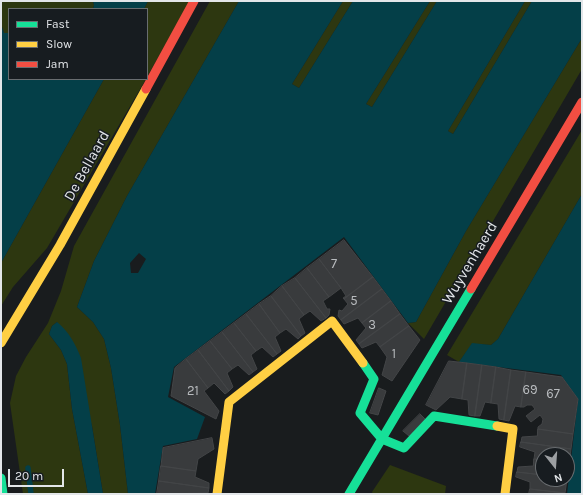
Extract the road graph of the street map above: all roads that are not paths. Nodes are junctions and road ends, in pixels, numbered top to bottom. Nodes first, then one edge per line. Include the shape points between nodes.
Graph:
1 (194, 1) edge
2 (582, 102) edge
3 (1, 343) edge
4 (382, 438) junction
5 (1, 478) edge
6 (3, 494) edge
7 (216, 494) edge
8 (349, 494) edge
9 (505, 494) edge

1 - 3 street, De Bellaard via 60,245
2 - 4 street, Wuyvenhaerd
4 - 7 street via 360,413 374,379 332,322 228,402
4 - 8 street, Wuyvenhaerd
4 - 9 street via 404,448 434,416 513,429
5 - 6 street

